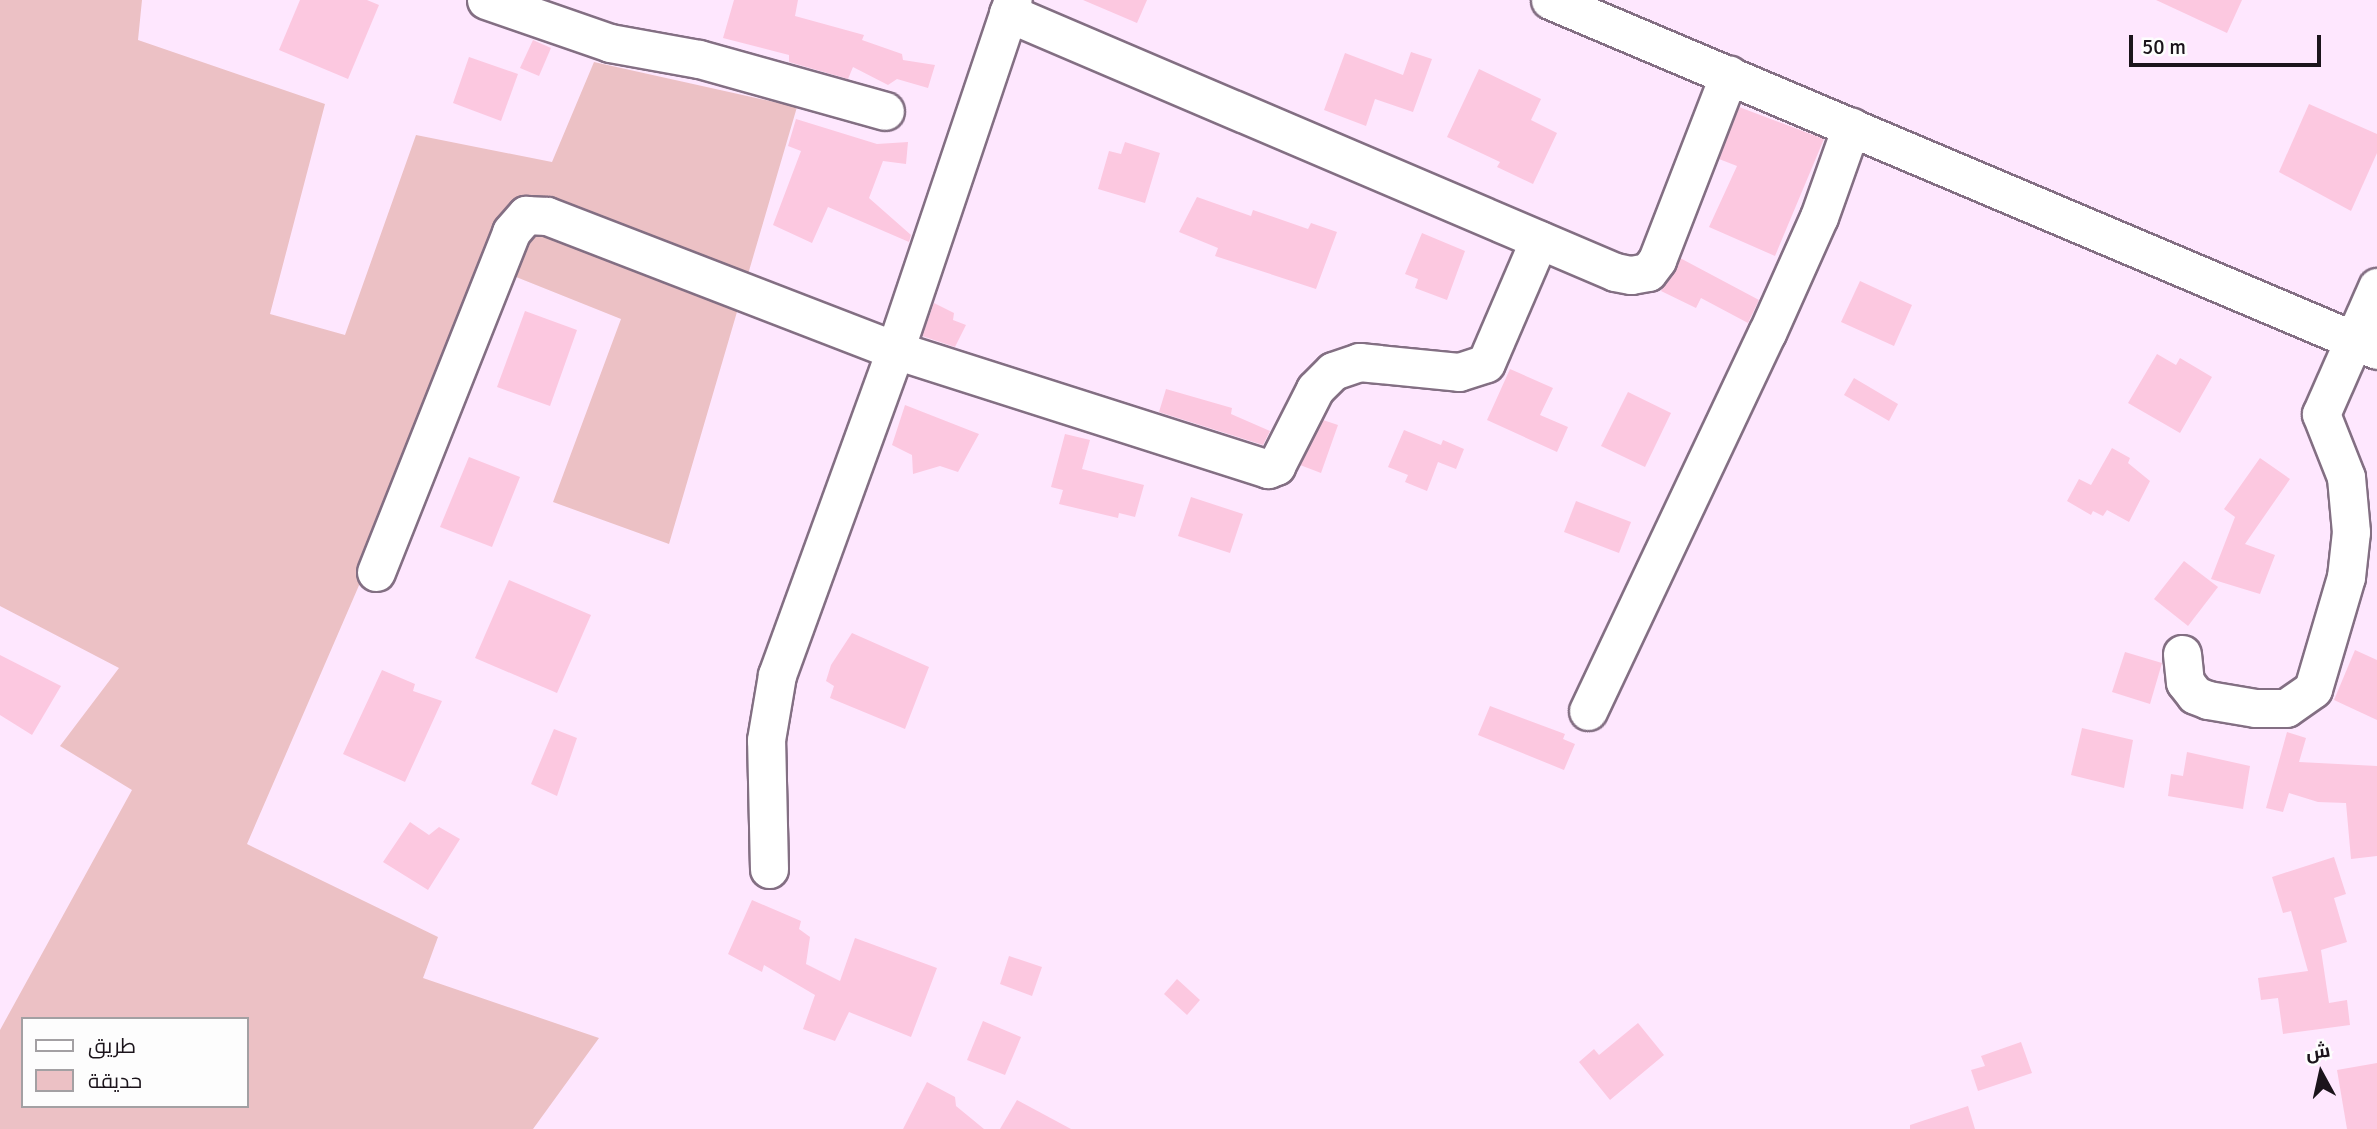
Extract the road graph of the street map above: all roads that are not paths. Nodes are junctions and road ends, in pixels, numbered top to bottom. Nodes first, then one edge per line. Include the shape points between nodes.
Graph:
1 (486, 0) edge
2 (1550, 0) edge
3 (1010, 7) edge
4 (1621, 13) edge
5 (1729, 74) junction
6 (885, 111) dead end
7 (1851, 127) junction
8 (1539, 240) junction
9 (2377, 287) edge
10 (2364, 344) edge
11 (895, 350) junction
12 (376, 572) dead end
13 (2182, 654) dead end
14 (1588, 711) dead end
15 (769, 869) dead end

1 - 6 street via 610,43 699,60
2 - 4 street
3 - 8 street
3 - 11 street
4 - 5 street
5 - 7 street
5 - 8 street via 1657,260 1648,272 1615,272
7 - 10 street
7 - 14 street via 1819,217 1767,333
8 - 11 street via 1486,363 1459,372 1359,362 1332,372 1315,389 1276,466 1268,469
9 - 10 street
10 - 13 street via 2321,414 2346,477 2351,532 2346,577 2313,690 2286,708 2208,700 2195,695 2185,682
11 - 12 street via 547,216 526,215 511,232
11 - 15 street via 777,675 766,740

